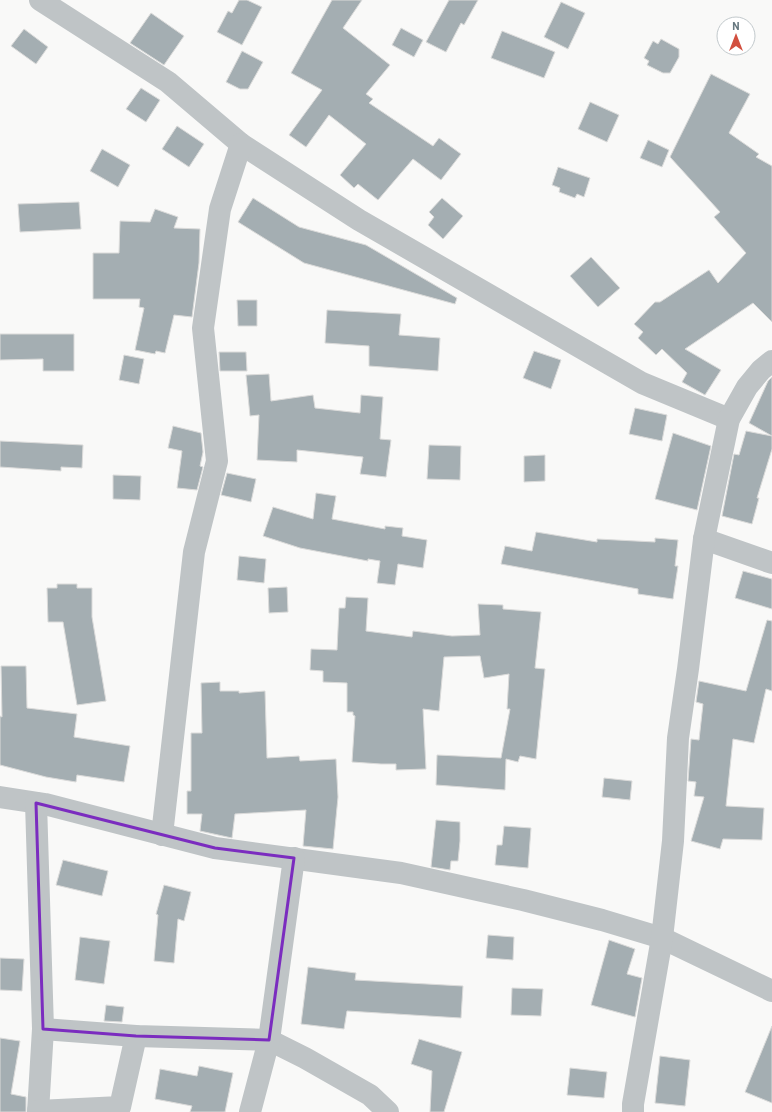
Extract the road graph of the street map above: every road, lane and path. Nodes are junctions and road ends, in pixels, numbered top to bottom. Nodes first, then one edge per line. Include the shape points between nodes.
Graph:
1 (40, 0) edge
2 (241, 144) junction
3 (772, 361) edge
4 (729, 419) junction
5 (704, 539) junction
6 (772, 563) edge
7 (0, 797) edge
8 (36, 803) junction
9 (162, 835) junction
10 (294, 858) junction
11 (662, 938) junction
12 (772, 991) edge
13 (43, 1029) junction
14 (136, 1036) junction
15 (269, 1040) junction
16 (38, 1111) edge
17 (250, 1112) edge
18 (388, 1112) edge
19 (633, 1112) edge

1 - 2 street via 168,82
2 - 4 street via 359,220 642,382
2 - 9 street via 220,209 203,328 217,461 194,552
3 - 4 street via 747,387
4 - 5 street
5 - 6 street
5 - 11 street via 678,738 672,841
7 - 8 street
8 - 9 street
8 - 13 street
9 - 10 street via 215,848
10 - 11 street via 408,875 523,900
10 - 15 street
11 - 12 street
11 - 19 street
13 - 14 street
13 - 16 street
14 - 15 street
14 - 16 street via 120,1107
15 - 17 street
15 - 18 street via 370,1095

